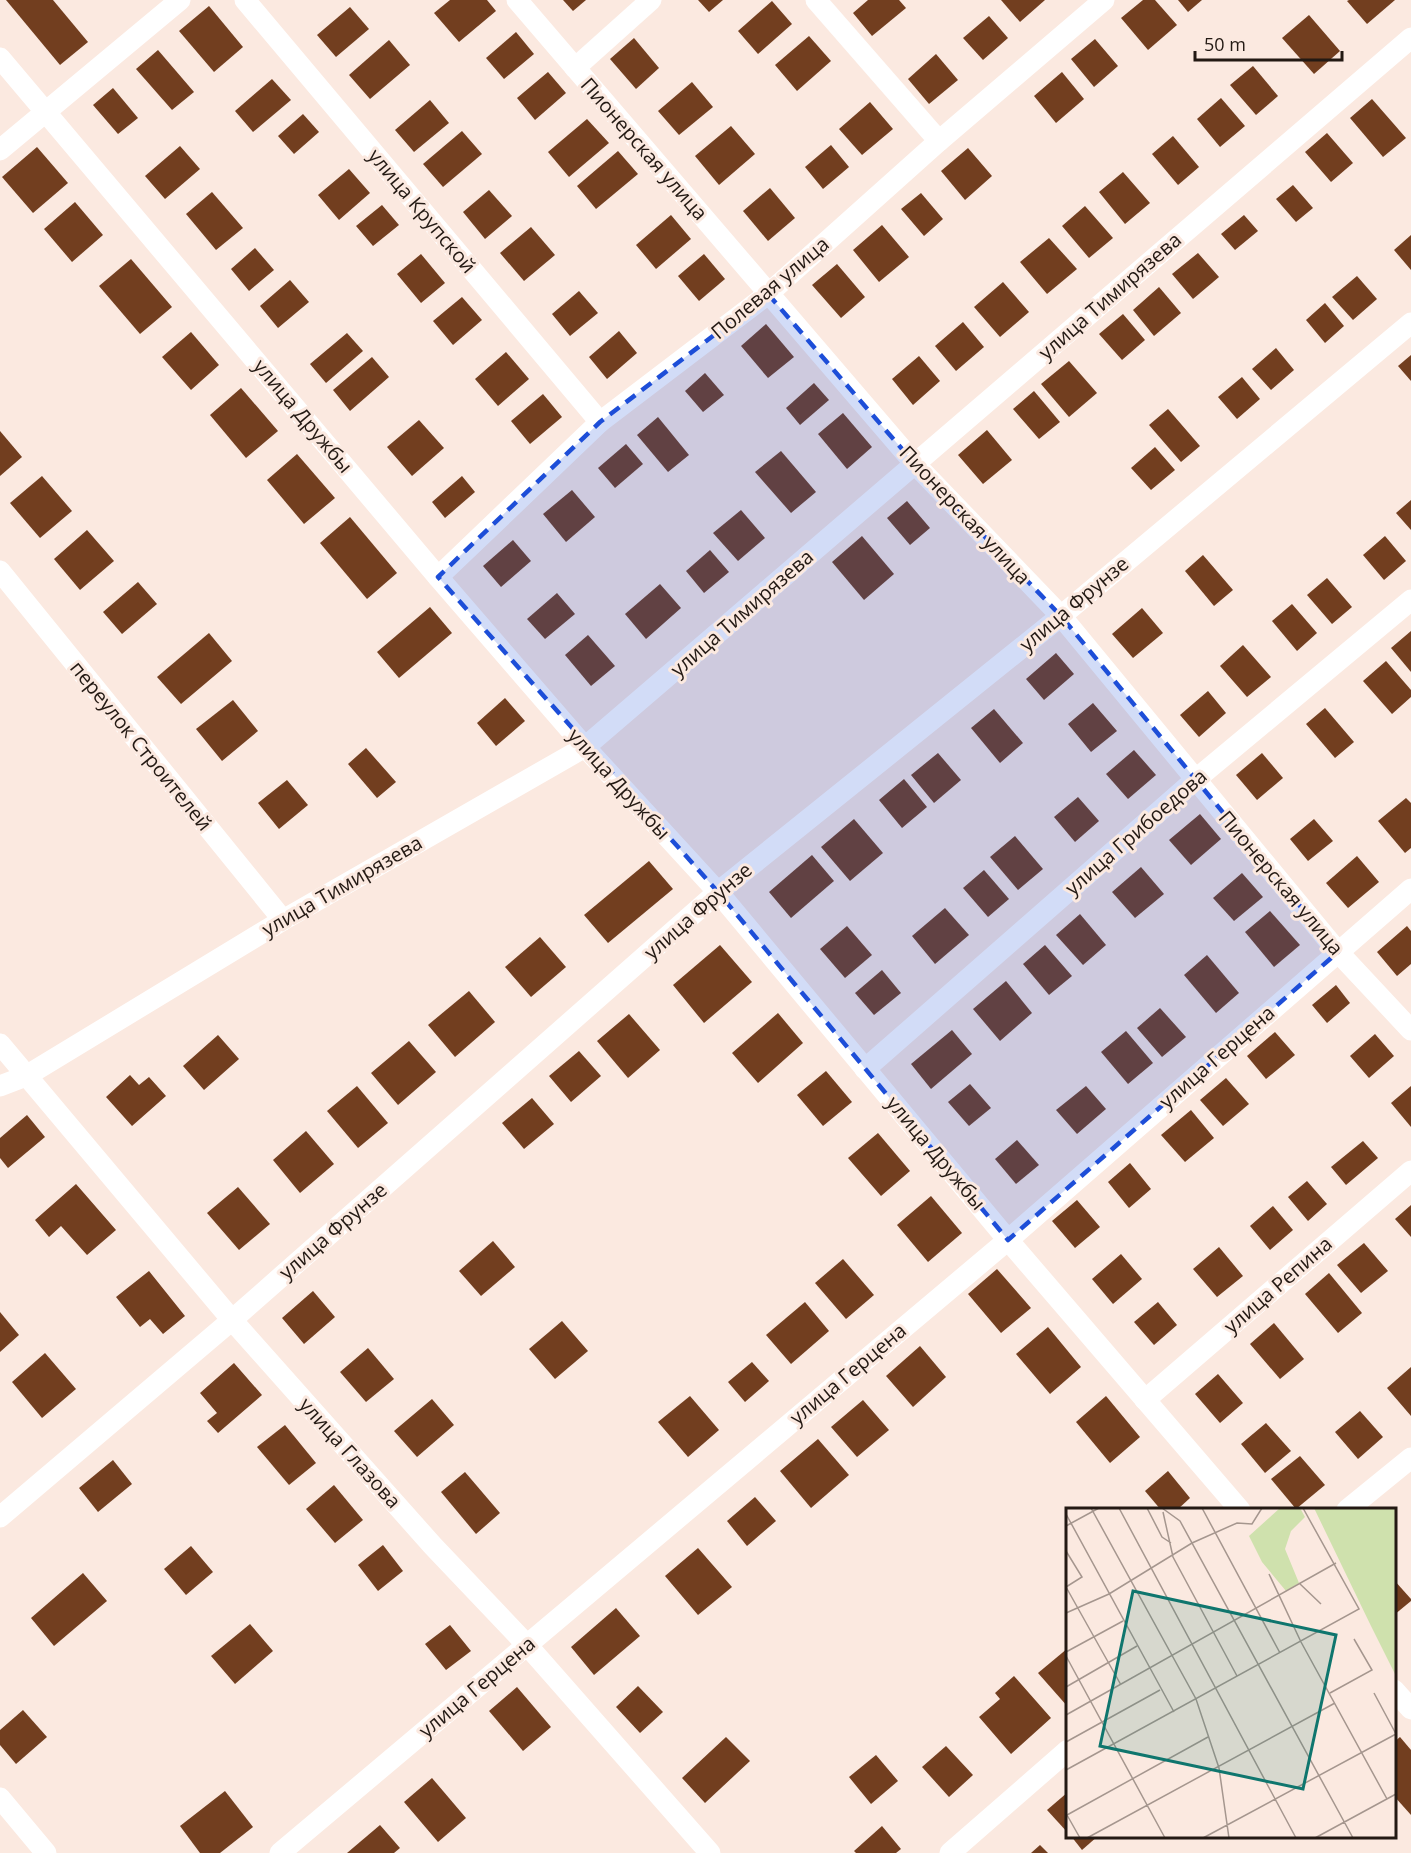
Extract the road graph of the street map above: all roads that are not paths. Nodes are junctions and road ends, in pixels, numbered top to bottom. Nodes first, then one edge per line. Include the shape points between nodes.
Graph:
1 (180, 0) edge
2 (245, 0) edge
3 (517, 0) edge
4 (651, 0) edge
5 (816, 0) edge
6 (1104, 0) edge
7 (1411, 38) edge
8 (0, 58) edge
9 (575, 68) junction
10 (46, 111) junction
11 (939, 141) junction
12 (0, 150) edge
13 (768, 294) junction
14 (1411, 322) edge
15 (600, 422) junction
16 (915, 464) junction
17 (0, 571) edge
18 (438, 577) junction
19 (1411, 600) edge
20 (1060, 616) junction
21 (585, 747) junction
22 (1196, 780) junction
23 (1411, 888) edge
24 (718, 892) junction
25 (283, 920) junction
26 (1338, 952) junction
27 (1411, 1030) edge
28 (0, 1044) edge
29 (866, 1069) junction
30 (26, 1076) junction
31 (0, 1086) edge
32 (1411, 1171) edge
33 (1008, 1240) junction
34 (232, 1320) junction
35 (1145, 1400) junction
36 (1411, 1458) edge
37 (1239, 1508) edge
38 (1348, 1508) edge
39 (0, 1517) edge
40 (527, 1645) junction
41 (1396, 1691) edge
42 (1411, 1709) edge
43 (1066, 1751) edge
44 (0, 1798) edge
45 (46, 1853) edge
46 (280, 1853) edge
47 (710, 1853) edge
48 (950, 1853) edge

1 - 10 street
2 - 15 street, улица Крупской
3 - 9 street, Пионерская улица
4 - 9 street
5 - 11 street
6 - 11 street, Полевая улица
7 - 16 street, улица Тимирязева
8 - 10 street, улица Дружбы
9 - 13 street, Пионерская улица
10 - 12 street
10 - 18 street, улица Дружбы
11 - 13 street, Полевая улица
13 - 15 street, Полевая улица
13 - 16 street, Пионерская улица
14 - 20 street, улица Фрунзе
15 - 18 street, Полевая улица
16 - 20 street, Пионерская улица
16 - 21 street, улица Тимирязева
17 - 25 street, переулок Строителей
18 - 21 street, улица Дружбы
19 - 22 street, улица Грибоедова
20 - 22 street, Пионерская улица
20 - 24 street, улица Фрунзе
21 - 24 street, улица Дружбы
21 - 25 street, улица Тимирязева
22 - 26 street, Пионерская улица
22 - 29 street, улица Грибоедова
23 - 26 street, улица Герцена
24 - 29 street, улица Дружбы
24 - 34 street, улица Фрунзе
25 - 30 street, улица Тимирязева
26 - 27 street, Пионерская улица
26 - 33 street, улица Герцена
28 - 30 street, улица Глазова
29 - 33 street, улица Дружбы
30 - 31 street, улица Тимирязева
30 - 34 street, улица Глазова
32 - 35 street, улица Репина
33 - 35 street, улица Дружбы
33 - 40 street, улица Герцена
34 - 39 street, улица Фрунзе
34 - 40 street, улица Глазова via 433,1546
35 - 37 street, улица Дружбы
36 - 38 street
40 - 46 street, улица Герцена
40 - 47 street, улица Глазова
41 - 42 street
43 - 48 street
44 - 45 street

